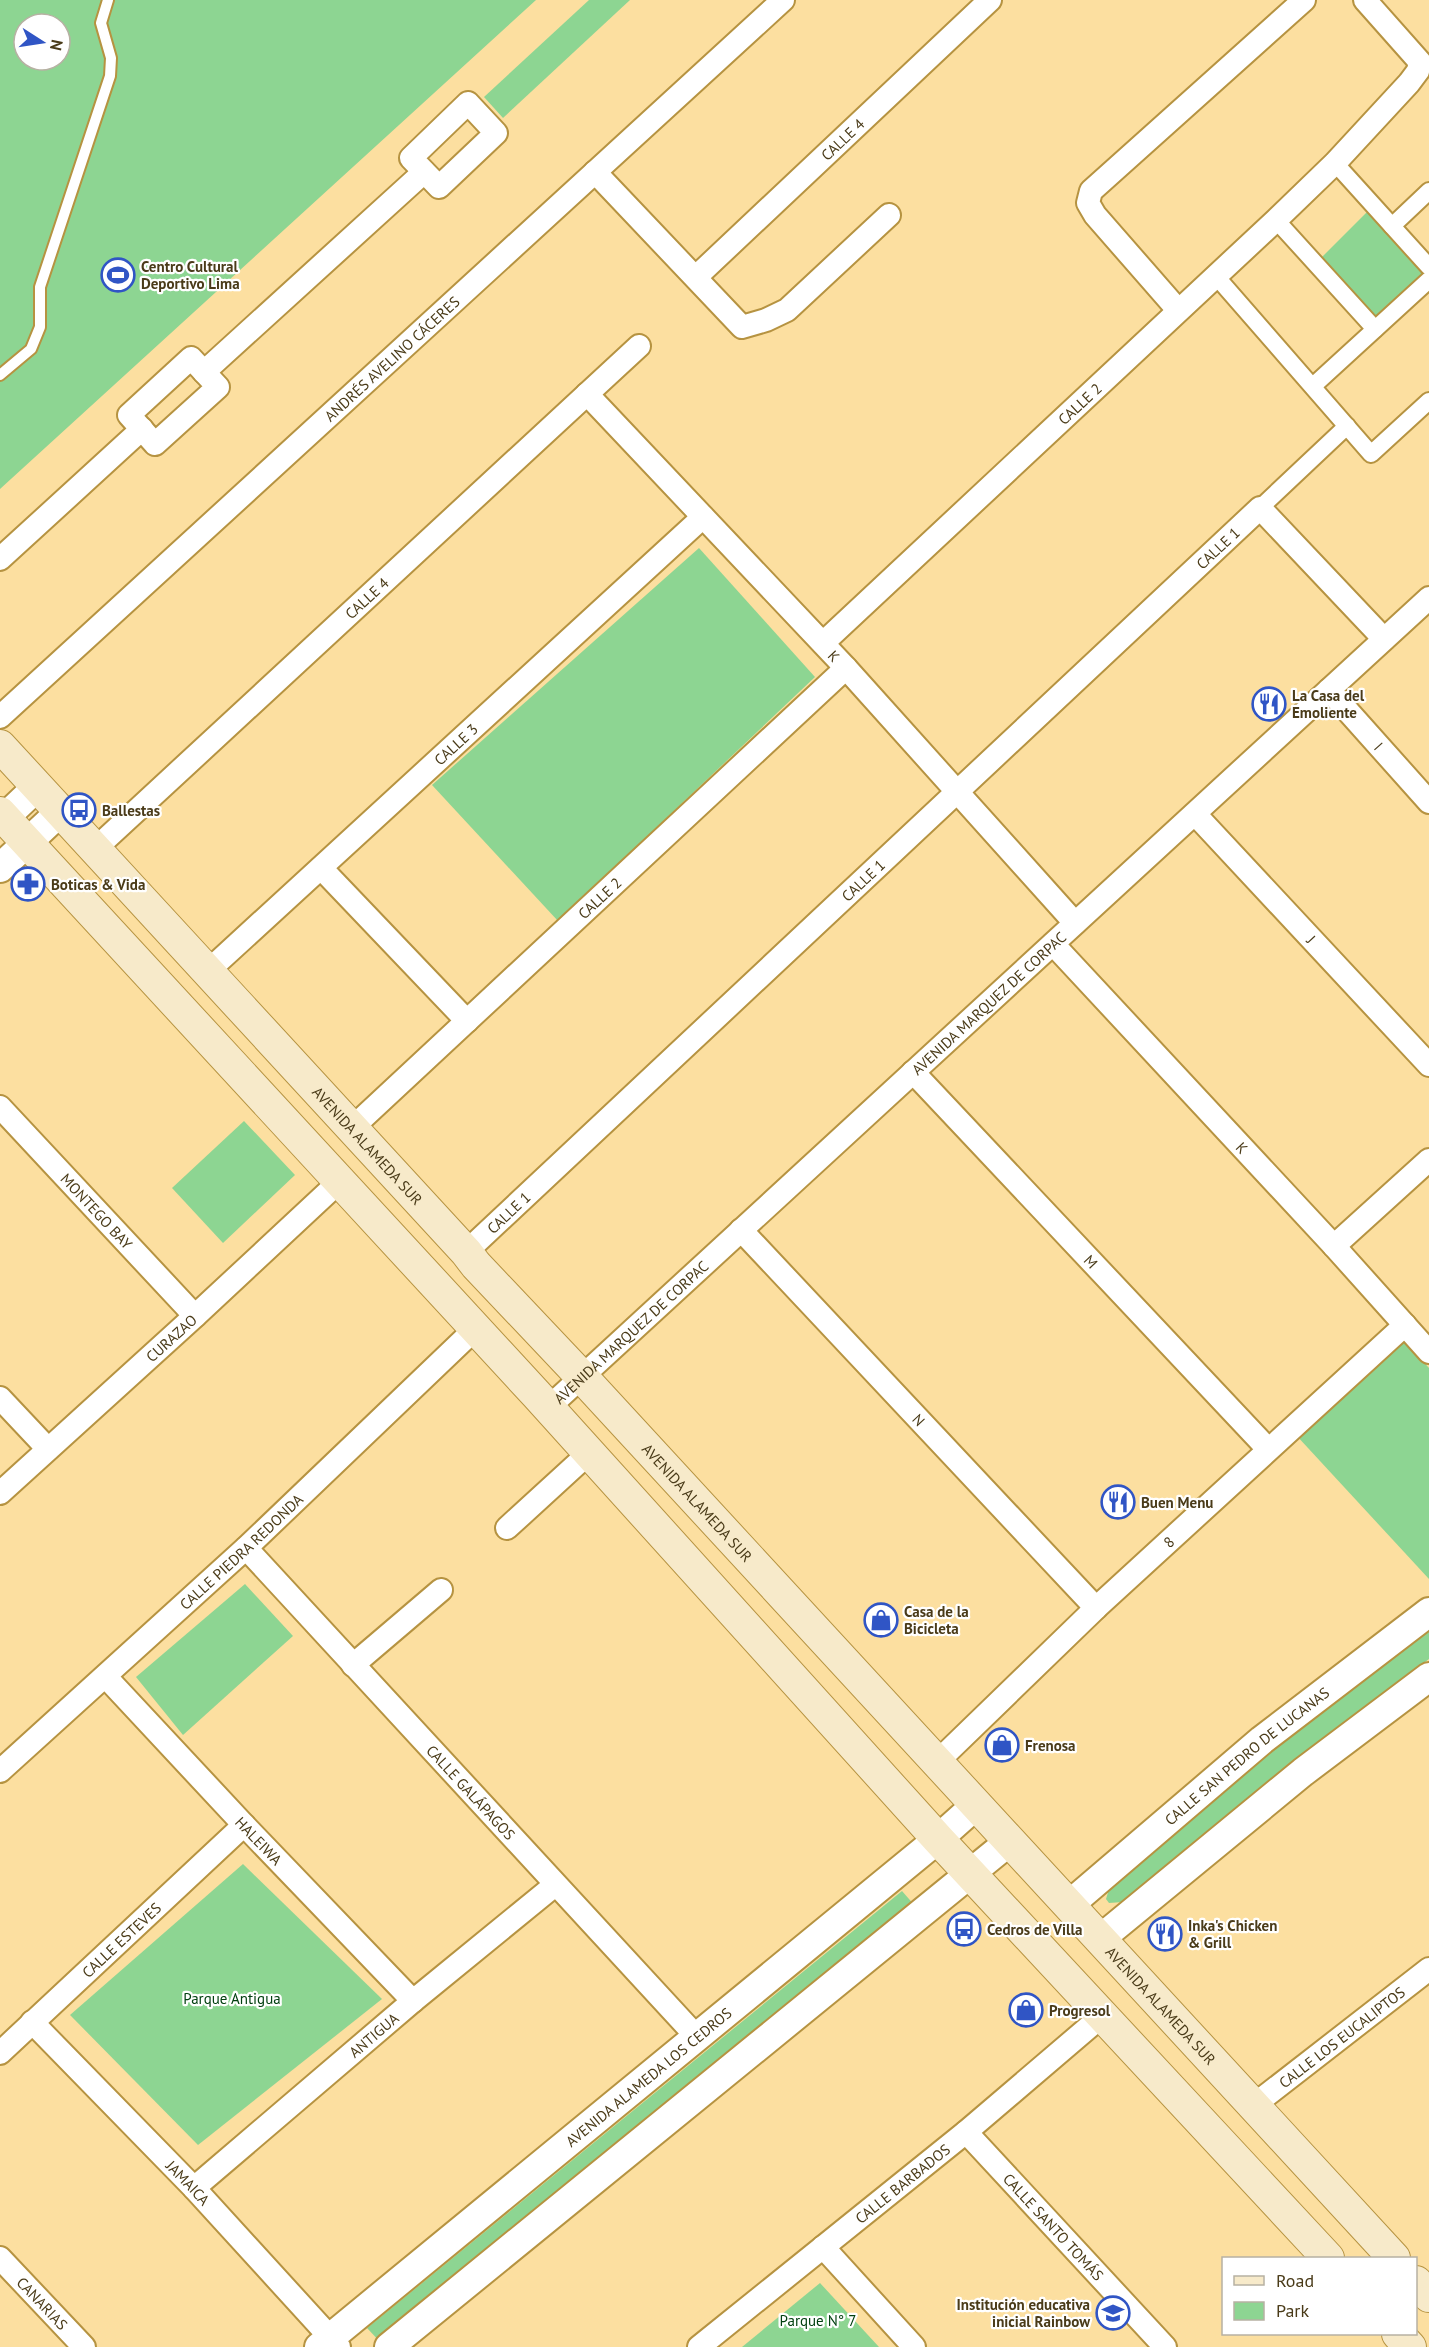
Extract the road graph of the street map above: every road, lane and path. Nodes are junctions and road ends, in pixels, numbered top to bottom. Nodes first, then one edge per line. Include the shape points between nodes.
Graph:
1 (108, 0) edge
2 (783, 0) edge
3 (990, 0) edge
4 (1304, 0) edge
5 (1365, 0) edge
6 (1335, 163) junction
7 (424, 172) dead end
8 (595, 172) junction
9 (1429, 191) edge
10 (889, 214) dead end
11 (1276, 220) junction
12 (1392, 226) junction
13 (1429, 267) edge
14 (1215, 275) junction
15 (696, 278) junction
16 (1429, 280) edge
17 (1178, 310) junction
18 (1375, 329) junction
19 (639, 346) dead end
20 (204, 372) junction
21 (0, 375) edge
22 (1313, 386) junction
23 (587, 394) junction
24 (1429, 401) edge
25 (1347, 426) junction
26 (142, 429) junction
27 (1260, 508) junction
28 (704, 517) junction
29 (0, 559) edge
30 (1429, 598) edge
31 (1384, 639) junction
32 (823, 643) junction
33 (846, 668) junction
34 (1329, 690) junction
35 (0, 717) edge
36 (0, 746) edge
37 (37, 787) junction
38 (956, 790) junction
39 (1429, 802) edge
40 (60, 812) junction
41 (1195, 814) junction
42 (2, 817) edge
43 (27, 842) junction
44 (95, 849) junction
45 (0, 868) edge
46 (321, 868) junction
47 (1075, 923) junction
48 (1053, 944) junction
49 (208, 971) junction
50 (467, 1021) junction
51 (1429, 1065) edge
52 (913, 1072) junction
53 (0, 1107) edge
54 (352, 1128) junction
55 (1429, 1160) edge
56 (341, 1180) junction
57 (741, 1230) junction
58 (1334, 1246) junction
59 (466, 1252) junction
60 (195, 1316) junction
61 (1405, 1326) junction
62 (476, 1328) junction
63 (1429, 1352) edge
64 (582, 1377) junction
65 (0, 1398) edge
66 (549, 1407) junction
67 (48, 1449) junction
68 (1268, 1449) junction
69 (590, 1453) junction
70 (0, 1493) edge
71 (507, 1528) dead end
72 (246, 1548) junction
73 (441, 1590) dead end
74 (1096, 1608) junction
75 (1429, 1612) edge
76 (353, 1665) junction
77 (106, 1677) junction
78 (1429, 1677) edge
79 (936, 1763) junction
80 (0, 1771) edge
81 (976, 1805) junction
82 (244, 1825) junction
83 (938, 1839) junction
84 (1010, 1841) junction
85 (970, 1874) junction
86 (555, 1885) junction
87 (1069, 1905) junction
88 (1100, 1939) junction
89 (1429, 1970) edge
90 (413, 2001) junction
91 (1103, 2015) junction
92 (32, 2022) junction
93 (696, 2036) junction
94 (0, 2053) edge
95 (1254, 2105) junction
96 (966, 2132) junction
97 (194, 2188) junction
98 (823, 2247) junction
99 (1326, 2257) edge
100 (1392, 2257) edge
101 (0, 2258) edge
102 (1417, 2283) edge
103 (1429, 2296) edge
104 (1399, 2335) edge
105 (329, 2344) edge
106 (84, 2347) edge
107 (388, 2347) edge
108 (699, 2347) edge
109 (914, 2347) edge
110 (1165, 2347) edge
111 (1410, 2347) edge

1 - 21 lane via 101,23 111,58 110,76 40,287 40,327 31,349
2 - 8 street, ANDRÉS AVELINO CÁCERES
3 - 15 street, CALLE 4
4 - 17 street via 1091,191 1088,203 1095,215
5 - 6 street, CALLE 2 via 1420,62 1409,82
6 - 11 street, CALLE 2
6 - 12 street
7 - 20 street
8 - 15 street
8 - 35 street, ANDRÉS AVELINO CÁCERES
9 - 12 street
10 - 15 street via 787,310 766,320 742,327
11 - 14 street, CALLE 2
11 - 18 street
12 - 13 street
14 - 17 street, CALLE 2
14 - 22 street
16 - 18 street
17 - 32 street, CALLE 2
18 - 22 street
19 - 23 street, CALLE 4
20 - 26 street via 191,358 129,415
20 - 26 street via 218,387 155,444
22 - 25 street
23 - 28 street, K
23 - 44 street, CALLE 4
24 - 25 street via 1371,454
25 - 27 street
26 - 29 street
27 - 31 street
27 - 38 street, CALLE 1
28 - 32 street, K
28 - 46 street, CALLE 3
30 - 31 street, AVENIDA MARQUEZ DE CORPAC
31 - 34 street, AVENIDA MARQUEZ DE CORPAC
32 - 33 street, K
33 - 38 street, K
33 - 50 street, CALLE 2
34 - 39 street, I
34 - 41 street, AVENIDA MARQUEZ DE CORPAC
36 - 37 main road, AVENIDA ALAMEDA SUR
37 - 40 main road, AVENIDA ALAMEDA SUR
37 - 42 street
38 - 47 street, K
38 - 59 street, CALLE 1
40 - 43 street
40 - 44 main road, AVENIDA ALAMEDA SUR
41 - 47 street, AVENIDA MARQUEZ DE CORPAC
41 - 51 street, J
42 - 43 main road
43 - 45 street
43 - 56 main road
44 - 49 main road, AVENIDA ALAMEDA SUR
46 - 49 street, CALLE 3
46 - 50 street
47 - 48 street, AVENIDA MARQUEZ DE CORPAC
48 - 52 street, AVENIDA MARQUEZ DE CORPAC
48 - 58 street, K
49 - 54 main road, AVENIDA ALAMEDA SUR
50 - 54 street, CALLE 2
52 - 57 street, AVENIDA MARQUEZ DE CORPAC
52 - 68 street, M
53 - 60 street, MONTEGO BAY
54 - 59 main road, AVENIDA ALAMEDA SUR
55 - 58 street
56 - 60 street, CURAZAO
56 - 62 main road
57 - 64 street, AVENIDA MARQUEZ DE CORPAC
57 - 74 street, N
58 - 61 street, K
59 - 64 main road, AVENIDA ALAMEDA SUR
60 - 67 street, CURAZAO
61 - 63 street, K
61 - 68 street, 8
62 - 66 main road
62 - 72 street, CALLE PIEDRA REDONDA
64 - 66 street, AVENIDA MARQUEZ DE CORPAC
64 - 79 main road, AVENIDA ALAMEDA SUR
65 - 67 street
66 - 69 main road
67 - 70 street, CURAZAO
68 - 74 street, 8
69 - 71 street
69 - 83 main road
72 - 76 street, CALLE GALÁPAGOS
72 - 77 street, CALLE PIEDRA REDONDA
73 - 76 street
74 - 79 street, 8
75 - 87 street, CALLE SAN PEDRO DE LUCANAS via 1262,1740
76 - 86 street, CALLE GALÁPAGOS
77 - 80 street, CALLE PIEDRA REDONDA
77 - 82 street, HALEIWA
78 - 88 street via 1303,1772
79 - 81 main road, AVENIDA ALAMEDA SUR
81 - 83 street, AVENIDA ALAMEDA LOS CEDROS
81 - 84 main road, AVENIDA ALAMEDA SUR
82 - 90 street, HALEIWA
82 - 92 street, CALLE ESTEVES
83 - 85 main road
83 - 93 street, AVENIDA ALAMEDA LOS CEDROS
84 - 85 street
84 - 87 main road, AVENIDA ALAMEDA SUR
85 - 91 main road
85 - 107 street
86 - 90 street, ANTIGUA
86 - 93 street, CALLE GALÁPAGOS
87 - 88 main road, AVENIDA ALAMEDA SUR
88 - 95 main road, AVENIDA ALAMEDA SUR
89 - 95 street, CALLE LOS EUCALIPTOS
90 - 97 street, ANTIGUA
91 - 96 street, CALLE BARBADOS
91 - 99 main road
92 - 94 street, CALLE ESTEVES
92 - 97 street, JAMAICA
93 - 105 street, AVENIDA ALAMEDA LOS CEDROS
95 - 100 main road, AVENIDA ALAMEDA SUR
96 - 98 street, CALLE BARBADOS
96 - 110 street, CALLE SANTO TOMÁS
97 - 105 street, JAMAICA
98 - 108 street, CALLE BARBADOS
98 - 109 street
101 - 106 street, CANARIAS
102 - 103 main road
104 - 111 main road

